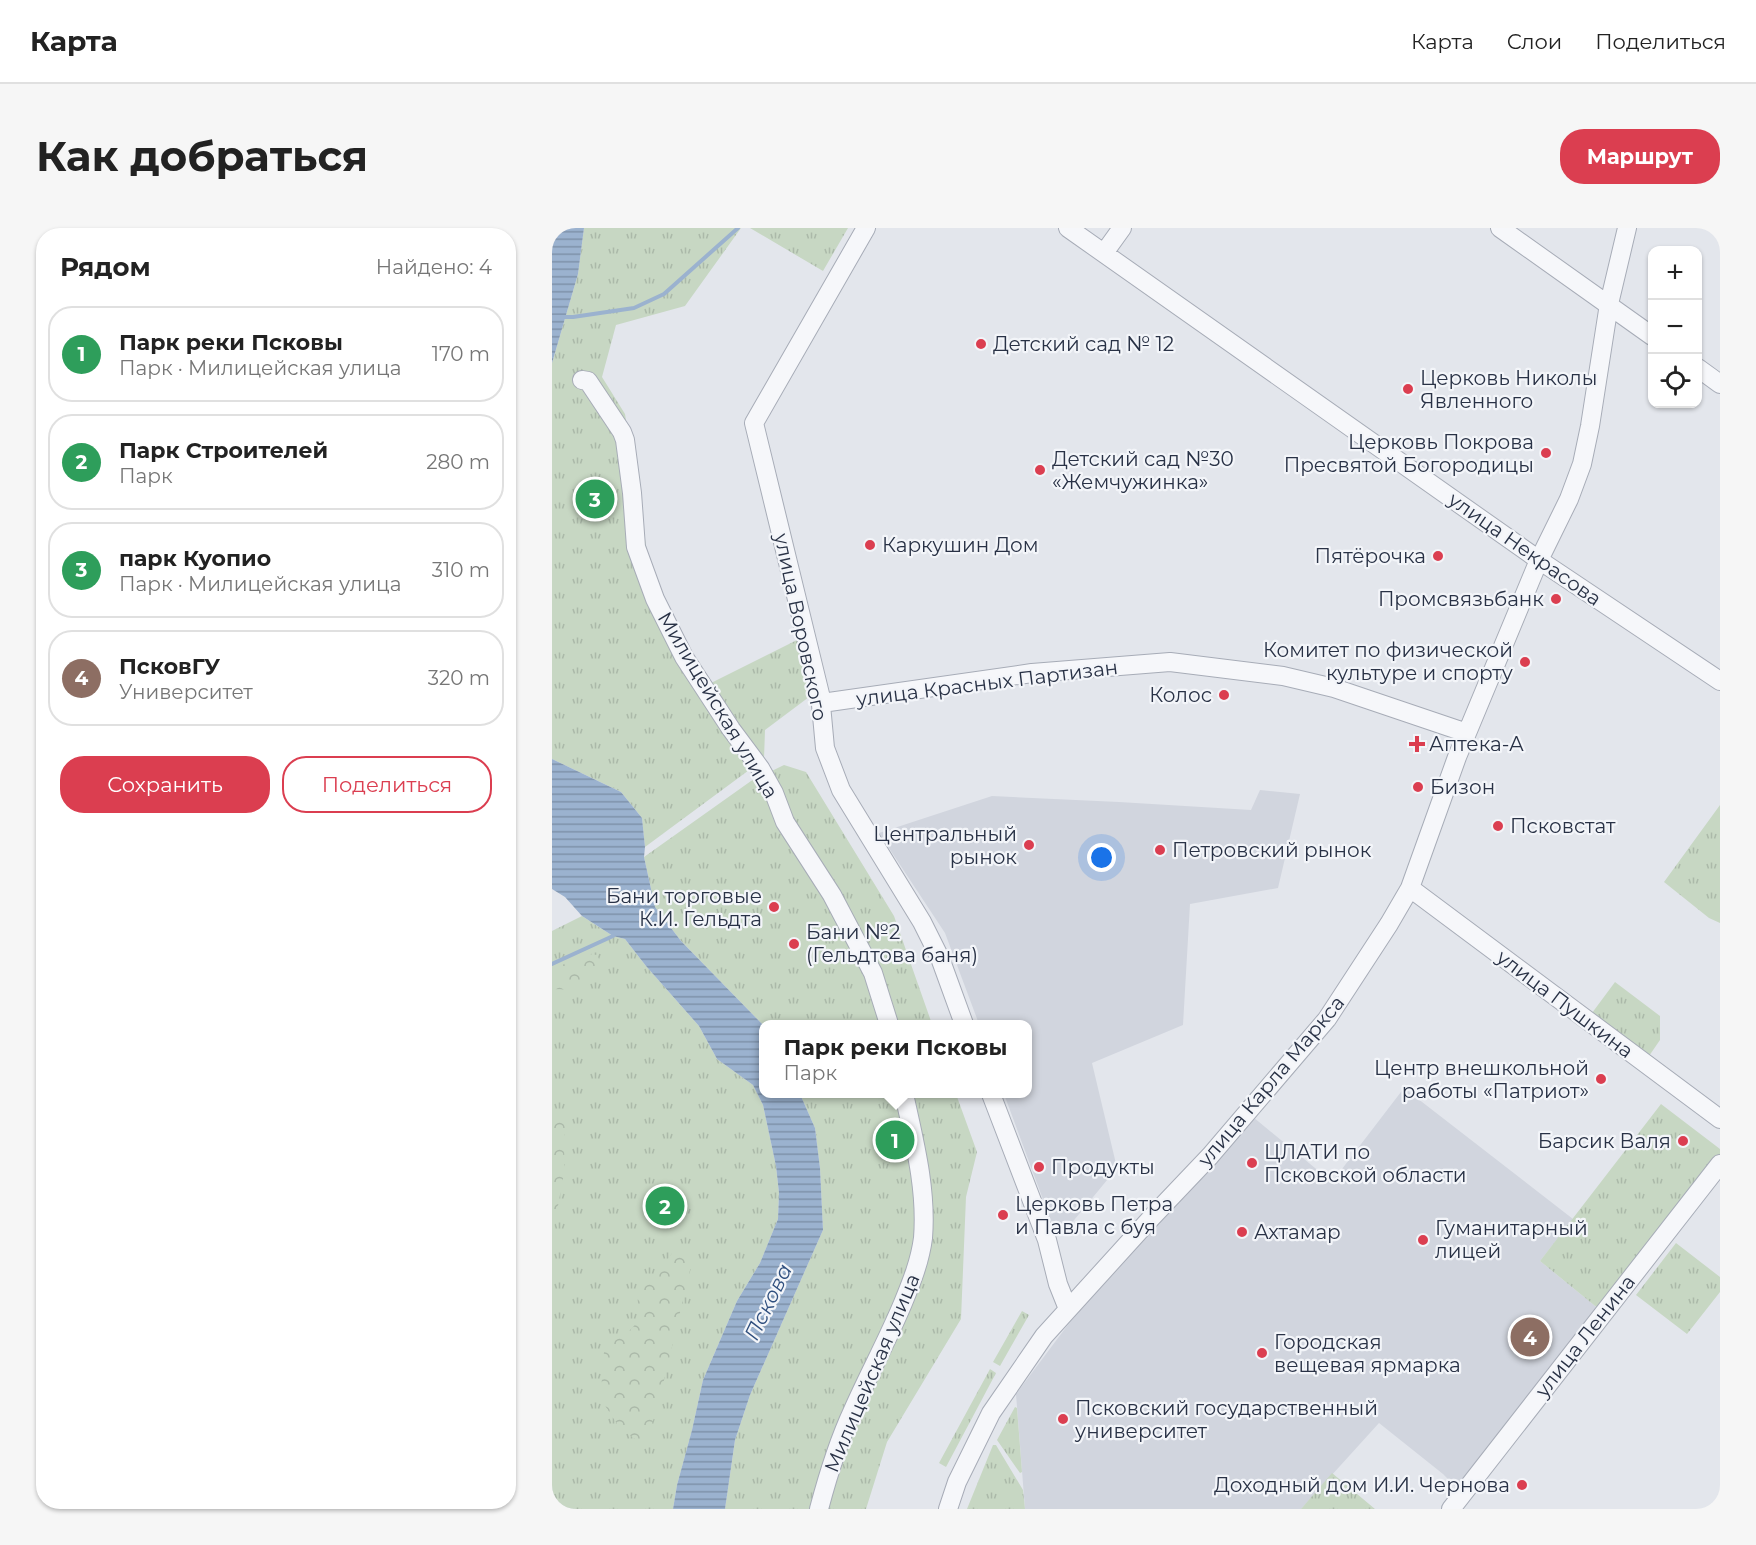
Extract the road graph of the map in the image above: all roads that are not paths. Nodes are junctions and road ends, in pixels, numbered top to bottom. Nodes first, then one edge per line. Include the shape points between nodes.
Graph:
1 (866, 228) edge
2 (1068, 228) edge
3 (1122, 228) edge
4 (1500, 228) edge
5 (1627, 228) edge
6 (1104, 253) junction
7 (1609, 304) junction
8 (1648, 332) edge
9 (1702, 371) edge
10 (582, 380) dead end
11 (1720, 384) edge
12 (1539, 560) junction
13 (1720, 681) edge
14 (822, 703) junction
15 (1467, 733) junction
16 (1410, 888) junction
17 (888, 1020) edge
18 (963, 1020) edge
19 (905, 1098) edge
20 (993, 1098) edge
21 (1720, 1119) edge
22 (1720, 1164) edge
23 (1068, 1310) junction
24 (819, 1509) edge
25 (948, 1509) edge
26 (1451, 1509) edge

1 - 14 street, улица Воровского via 754,423
2 - 6 street, улица Некрасова
3 - 6 street
4 - 7 street
5 - 7 street, улица Карла Маркса
6 - 12 street, улица Некрасова
7 - 8 street
7 - 12 street, улица Карла Маркса via 1582,464
9 - 11 street
10 - 17 street, Милицейская улица via 588,381 622,432 636,547 655,599 684,657 760,768 785,822 832,896 873,973
12 - 13 street, улица Некрасова
12 - 15 street, улица Карла Маркса
14 - 15 street, улица Красных Партизан via 1032,673 1170,662 1283,676 1334,688
14 - 18 street, улица Воровского via 825,748 841,790 922,922
15 - 16 street, улица Карла Маркса
16 - 21 street, улица Пушкина
16 - 23 street, улица Карла Маркса via 1327,1019 1210,1156
19 - 24 street, Милицейская улица via 923,1203 916,1271 852,1411
20 - 23 street via 1047,1240
22 - 26 street, улица Ленина
23 - 25 street, улица Карла Маркса via 1044,1336 991,1413

